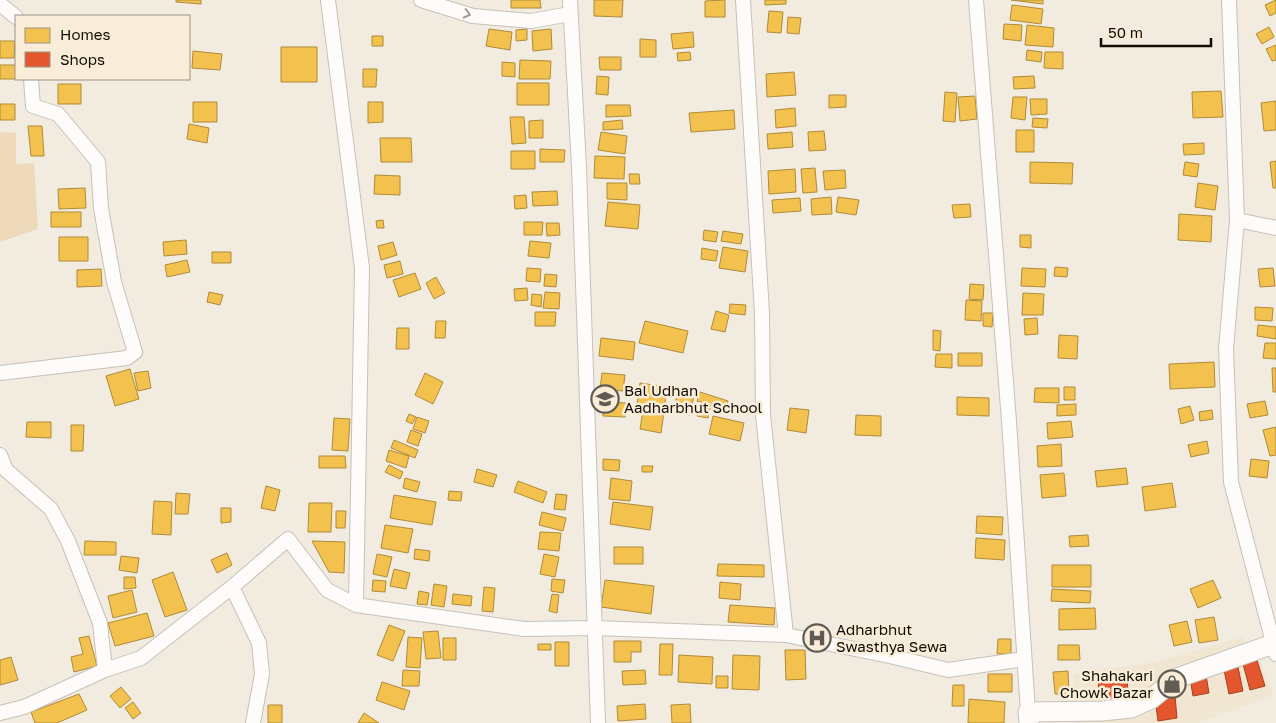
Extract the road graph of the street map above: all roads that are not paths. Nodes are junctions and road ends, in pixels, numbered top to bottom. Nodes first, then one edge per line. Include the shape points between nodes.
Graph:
1 (328, 0) edge
2 (421, 0) edge
3 (743, 0) edge
4 (976, 0) edge
5 (1230, 0) edge
6 (0, 4) edge
7 (570, 7) edge
8 (15, 16) edge
9 (31, 80) edge
10 (1237, 220) junction
11 (1276, 228) edge
12 (0, 373) edge
13 (0, 455) edge
14 (232, 587) junction
15 (356, 605) junction
16 (595, 628) junction
17 (786, 635) junction
18 (1275, 647) edge
19 (1024, 659) junction
20 (105, 670) junction
21 (0, 713) edge
22 (1029, 718) edge
23 (253, 723) edge
24 (598, 723) edge

1 - 15 street via 362,268
2 -> 7 street via 473,16 531,21
3 - 17 street via 762,313 763,415
4 - 19 street
5 - 10 street
6 - 8 street
7 - 16 street via 579,167
9 - 12 street via 33,106 58,114 98,162 101,208 114,282 135,352 127,358
10 - 11 street
10 - 18 street via 1226,349 1231,482
13 - 20 street via 6,470 51,509 68,541 100,623
14 - 15 street via 288,539 327,590
14 - 20 street via 140,658
14 - 23 street via 259,643 262,674
15 - 16 street via 524,630
16 - 17 street
16 - 24 street
17 - 19 street via 948,670
18 - 22 street via 1177,678 1151,699 1131,708
19 - 22 street
20 - 21 street via 24,707

